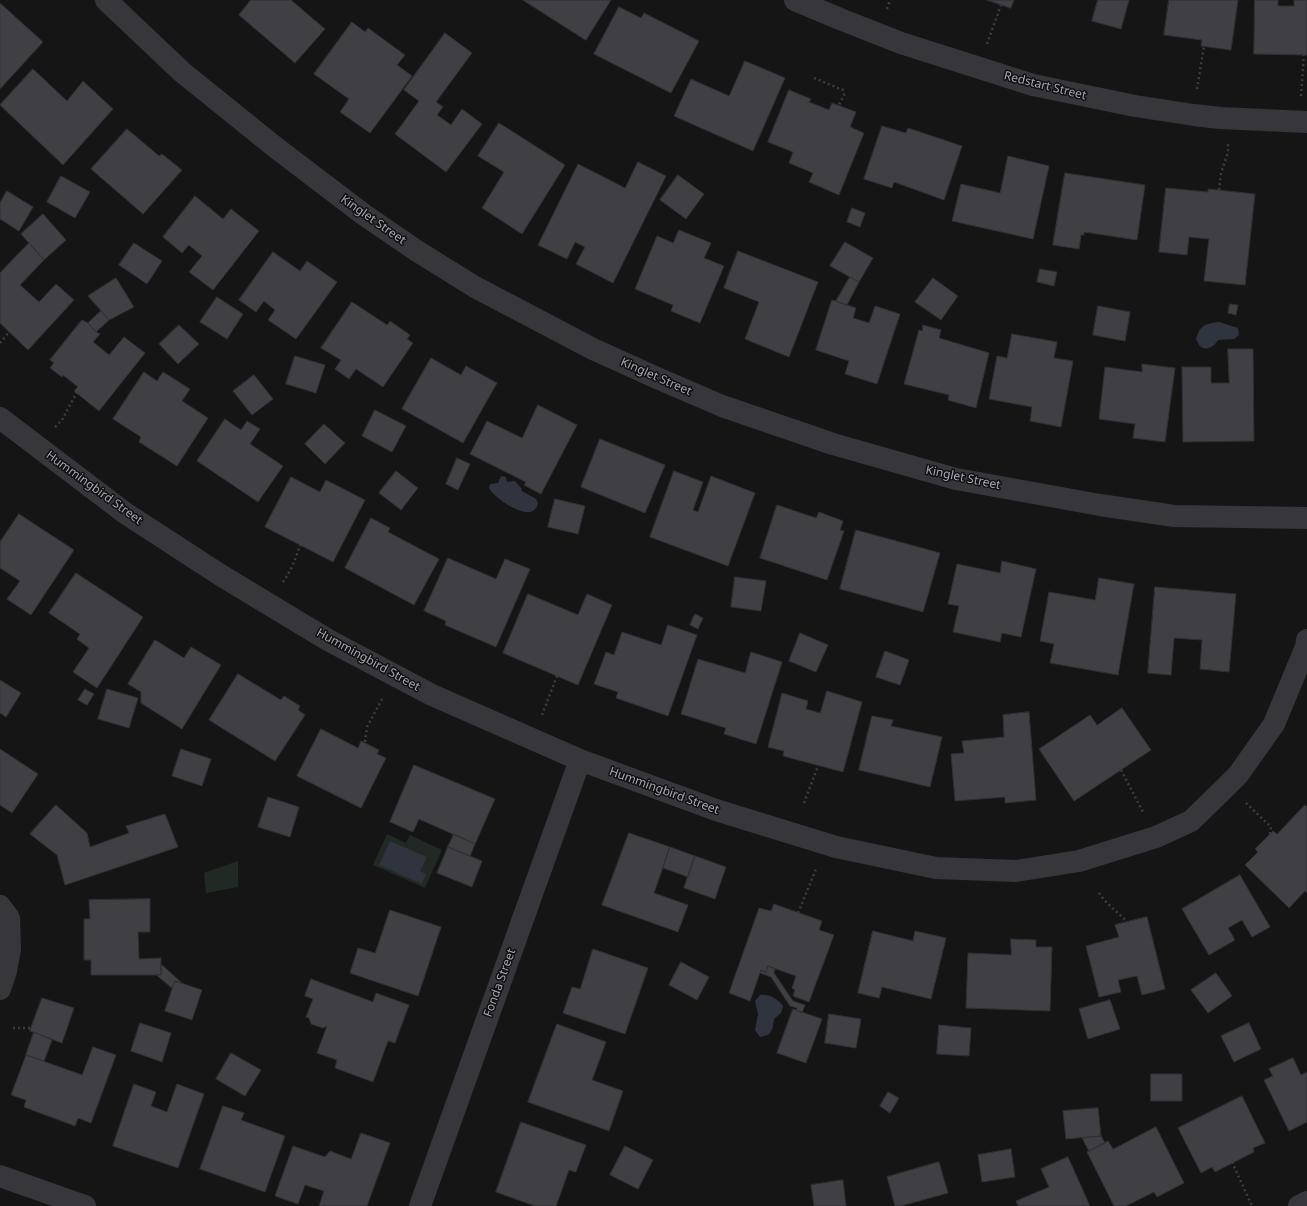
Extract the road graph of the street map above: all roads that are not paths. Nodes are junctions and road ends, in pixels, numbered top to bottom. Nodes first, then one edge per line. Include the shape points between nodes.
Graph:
1 (106, 0) edge
2 (795, 0) edge
3 (1303, 122) edge
4 (0, 418) edge
5 (1307, 518) edge
6 (1307, 640) edge
7 (580, 760) junction
8 (0, 906) edge
9 (0, 988) edge
10 (0, 1176) edge
11 (1307, 1202) edge
12 (85, 1206) edge
13 (420, 1206) edge
14 (1299, 1206) edge

1 - 5 street, Kinglet Street via 182,72 363,214 474,287 593,349 657,378 722,406 833,444 956,479 1174,516
2 - 3 street, Redstart Street via 901,43 1033,85 1194,115
4 - 7 street, Hummingbird Street via 126,513 222,576 328,640 432,695
6 - 7 street, Hummingbird Street via 1274,724 1238,775 1191,821 1156,837 1079,861 1016,871 936,868 836,848 716,810
7 - 13 street, Fonda Street
8 - 9 street via 9,918 10,950
10 - 12 street
11 - 14 street

